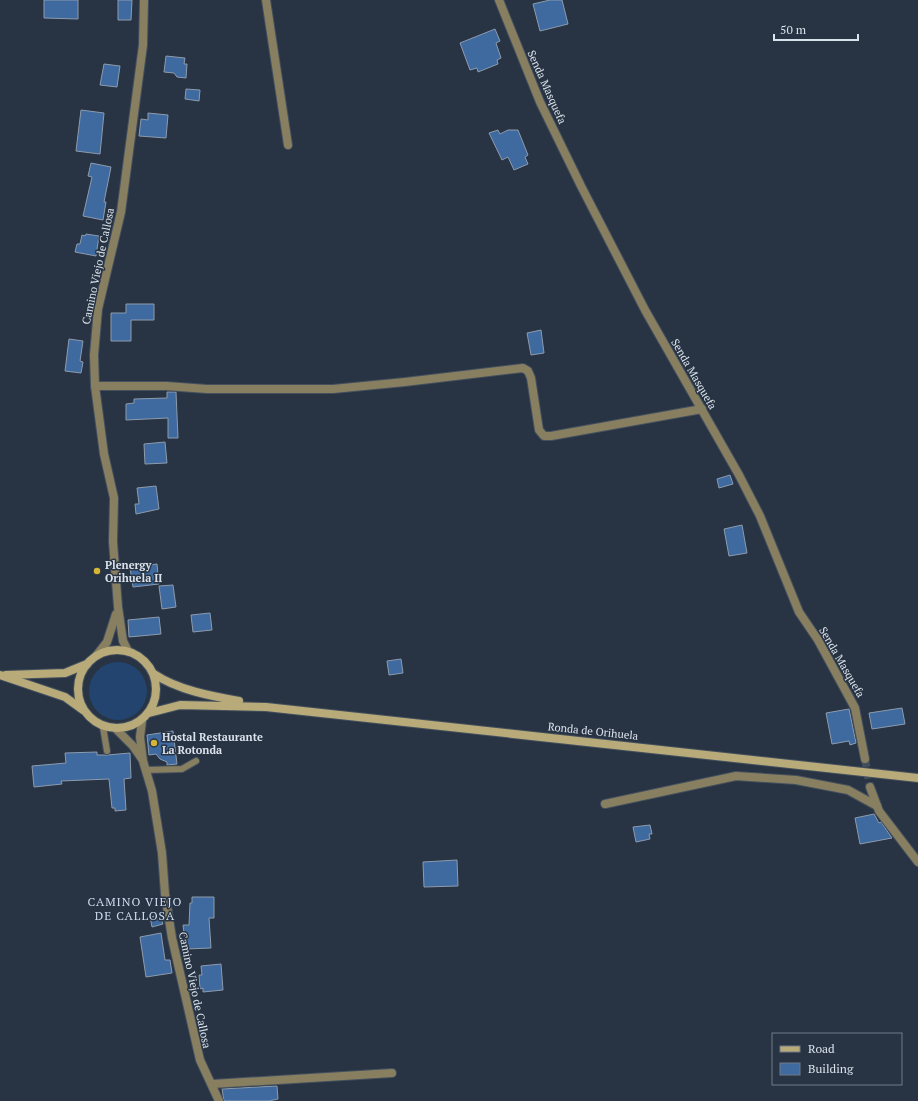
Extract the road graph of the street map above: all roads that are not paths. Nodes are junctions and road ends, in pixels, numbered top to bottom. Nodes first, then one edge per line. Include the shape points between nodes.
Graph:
1 (144, 0) edge
2 (266, 0) edge
3 (499, 0) edge
4 (288, 145) dead end
5 (95, 386) junction
6 (702, 409) junction
7 (118, 607) junction
8 (128, 651) junction
9 (96, 656) junction
10 (87, 664) junction
11 (154, 674) junction
12 (0, 675) edge
13 (266, 707) junction
14 (84, 711) junction
15 (149, 713) junction
16 (142, 721) junction
17 (103, 727) junction
18 (116, 729) junction
19 (107, 751) dead end
20 (866, 759) tunnel mouth
21 (144, 761) junction
22 (196, 761) dead end
23 (146, 770) junction
24 (918, 778) edge
25 (870, 787) tunnel mouth
26 (605, 804) dead end
27 (877, 806) junction
28 (918, 862) edge
29 (392, 1073) dead end
30 (212, 1084) junction
31 (219, 1101) edge

1 - 5 street, Camino Viejo de Callosa via 143,45 121,212 95,332
2 - 4 street
3 - 6 street, Senda Masquefa via 540,102 580,186 644,310
5 - 6 street via 333,389 523,368 528,371 531,378 539,430 544,436
5 - 7 street, Camino Viejo de Callosa via 104,454 114,498 113,542
6 - 20 street, Senda Masquefa via 760,516 799,612 818,640 855,708
7 - 8 street via 123,641
7 - 9 street via 107,642
8 - 9 main road via 115,650
8 - 11 main road, Ronda de Orihuela via 147,663
9 - 10 main road
10 - 12 main road via 65,673
10 - 14 main road via 80,675 78,687 79,700
11 - 13 main road, Ronda de Orihuela via 164,681 185,688
11 - 15 main road via 156,694
12 - 14 main road via 65,697
13 - 15 main road, Ronda de Orihuela via 180,705
13 - 24 main road, Ronda de Orihuela
14 - 17 main road
15 - 16 main road
16 - 18 main road
16 - 21 street, Camino Viejo de Callosa via 140,737
17 - 18 main road
17 - 19 lane
18 - 21 street
21 - 23 street, Camino Viejo de Callosa
22 - 23 lane via 182,769
23 - 30 street, Camino Viejo de Callosa via 162,853 172,938 200,1060
25 - 27 street
26 - 27 street via 736,776 796,780 848,790
27 - 28 street
29 - 30 street
30 - 31 street, Camino Viejo de Callosa

